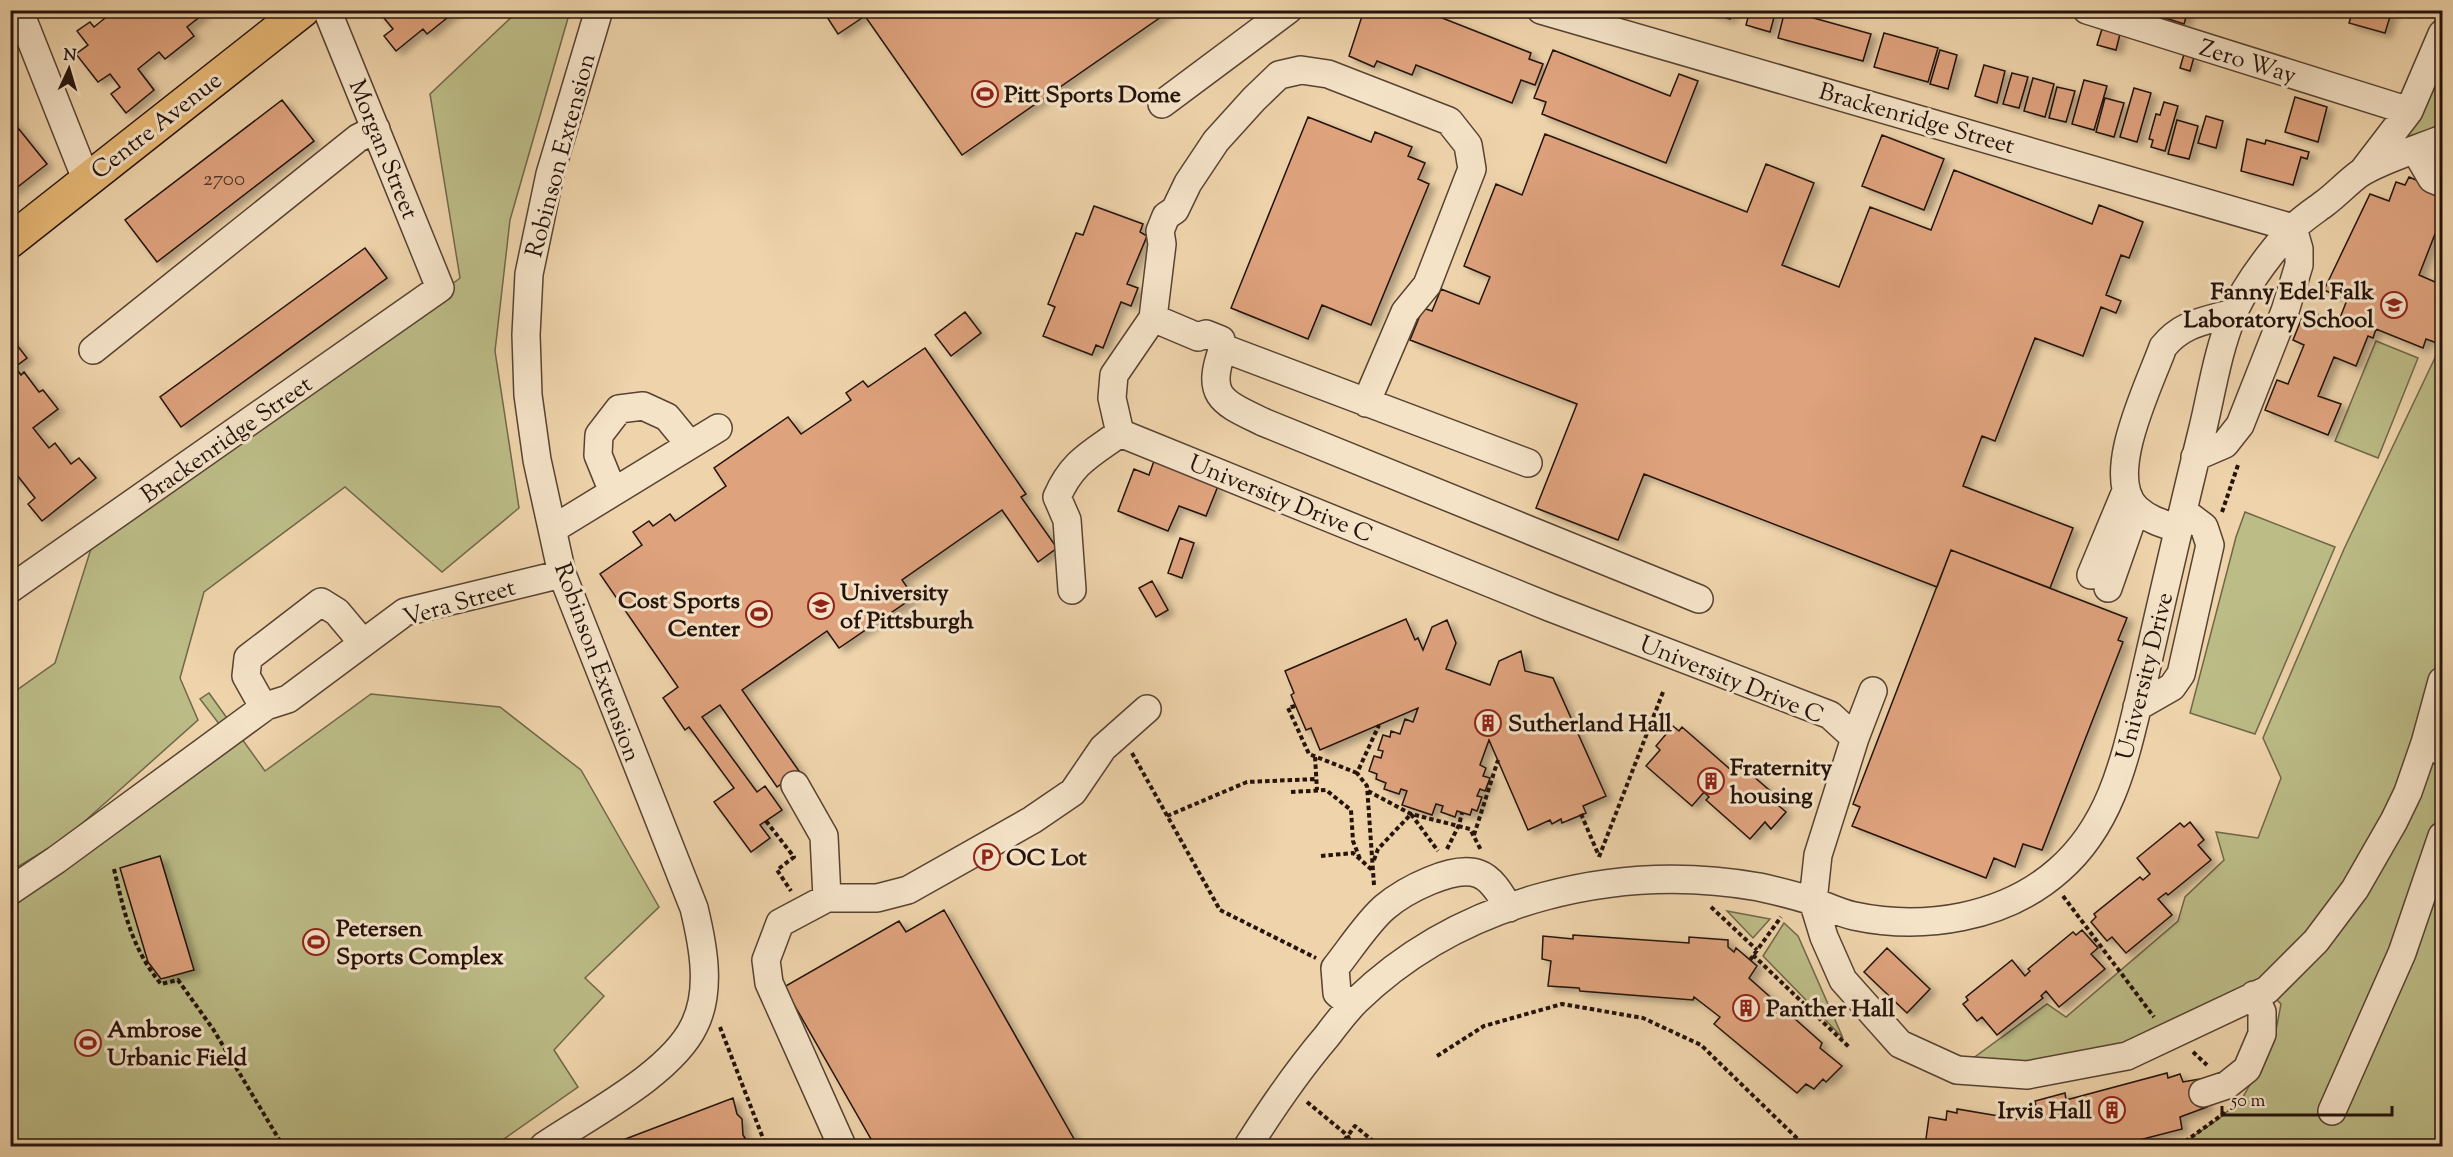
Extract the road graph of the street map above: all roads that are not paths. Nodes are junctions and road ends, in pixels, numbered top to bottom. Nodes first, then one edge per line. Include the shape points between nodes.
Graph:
1 (19, 10) edge
2 (303, 10) edge
3 (327, 10) edge
4 (599, 10) edge
5 (1288, 10) edge
6 (1541, 10) edge
7 (2087, 10) edge
8 (2442, 34) edge
9 (1162, 104) dead end
10 (2409, 111) junction
11 (376, 129) junction
12 (2442, 139) edge
13 (2415, 150) junction
14 (2362, 172) junction
15 (86, 179) junction
16 (2442, 183) edge
17 (2292, 228) junction
18 (10, 241) edge
19 (440, 288) joint
20 (2233, 313) junction
21 (1153, 318) junction
22 (1223, 348) junction
23 (93, 350) dead end
24 (1366, 403) junction
25 (718, 428) dead end
26 (1120, 433) junction
27 (690, 445) junction
28 (2195, 457) junction
29 (1528, 463) dead end
30 (613, 492) junction
31 (2131, 500) junction
32 (2181, 520) junction
33 (553, 529) junction
34 (562, 574) junction
35 (2099, 582) dead end
36 (10, 589) edge
37 (1072, 590) dead end
38 (1699, 599) dead end
39 (363, 643) junction
40 (2442, 681) edge
41 (1865, 688) dead end
42 (266, 706) junction
43 (1147, 709) dead end
44 (1848, 732) junction
45 (2434, 747) edge
46 (795, 785) dead end
47 (2442, 836) edge
48 (10, 891) edge
49 (827, 898) junction
50 (1813, 901) junction
51 (1509, 908) junction
52 (2254, 995) junction
53 (1351, 1005) junction
54 (2208, 1082) road end
55 (2332, 1111) dead end
56 (544, 1146) edge
57 (842, 1146) edge
58 (1248, 1146) edge

1 - 15 street
2 - 15 main road, Centre Avenue
3 - 11 street, Morgan Street
4 - 33 street, Robinson Extension via 550,174 529,274 528,395
5 - 9 street
6 - 17 street, Brackenridge Street
7 - 10 street, Zero Way
8 - 10 street
10 - 14 street
11 - 19 street, Morgan Street
11 - 23 street via 358,138
12 - 13 street
13 - 14 street
13 - 16 street via 2432,179
14 - 17 street, University Drive
15 - 18 main road, Centre Avenue
17 - 20 street, University Drive via 2251,280
17 - 28 street via 2299,249 2299,266 2240,425 2225,444
19 - 36 street, Brackenridge Street
20 - 28 street, University Drive
20 - 31 street via 2189,325 2163,347 2126,449
21 - 22 street via 1198,337 1200,346 1216,352
21 - 24 street via 1162,244 1171,236 1175,210 1188,183 1216,141 1279,75 1301,70 1328,74 1449,121 1468,145 1472,169 1427,285 1405,312
21 - 26 street via 1114,375 1112,398
22 - 24 street
22 - 38 street via 1216,368 1216,390 1228,405
24 - 29 street
25 - 27 street
26 - 37 street via 1076,464 1057,497 1067,520
26 - 44 street, University Drive C via 1549,607 1830,715
27 - 30 street
27 - 30 street via 667,417 643,406 620,409 599,435 598,455
28 - 32 street, University Drive
30 - 33 street
31 - 32 street via 2151,519
31 - 35 street
32 - 50 street, University Drive via 2126,757 2105,812 2086,843 2062,868 2009,903 1924,922 1853,916
33 - 34 street, Robinson Extension
34 - 39 street, Vera Street via 405,612
34 - 56 street, Robinson Extension via 694,908 704,945 706,1023 657,1070
39 - 42 street, Vera Street via 288,699
39 - 42 street via 337,612 321,602 248,658 246,676
40 - 45 street
41 - 44 street
42 - 48 street, Vera Street
43 - 49 street via 1103,748 1074,792 1032,820 908,890 877,898
44 - 50 street via 1818,855
45 - 52 street via 2355,889 2316,941 2267,990
46 - 49 street via 824,836
47 - 55 street via 2402,953
49 - 57 street via 780,923 766,960 769,983
50 - 51 street, University Drive via 1753,886 1697,879 1644,879 1561,891
50 - 52 street via 1843,980 1900,1044 1957,1070 2027,1075 2127,1056
51 - 53 street, University Drive via 1438,940 1384,976
51 - 53 street via 1497,889 1479,874 1451,873 1420,885 1384,908 1335,968 1337,993
52 - 54 street via 2262,1012 2262,1034 2247,1069 2227,1085
53 - 58 street, University Drive via 1294,1075

